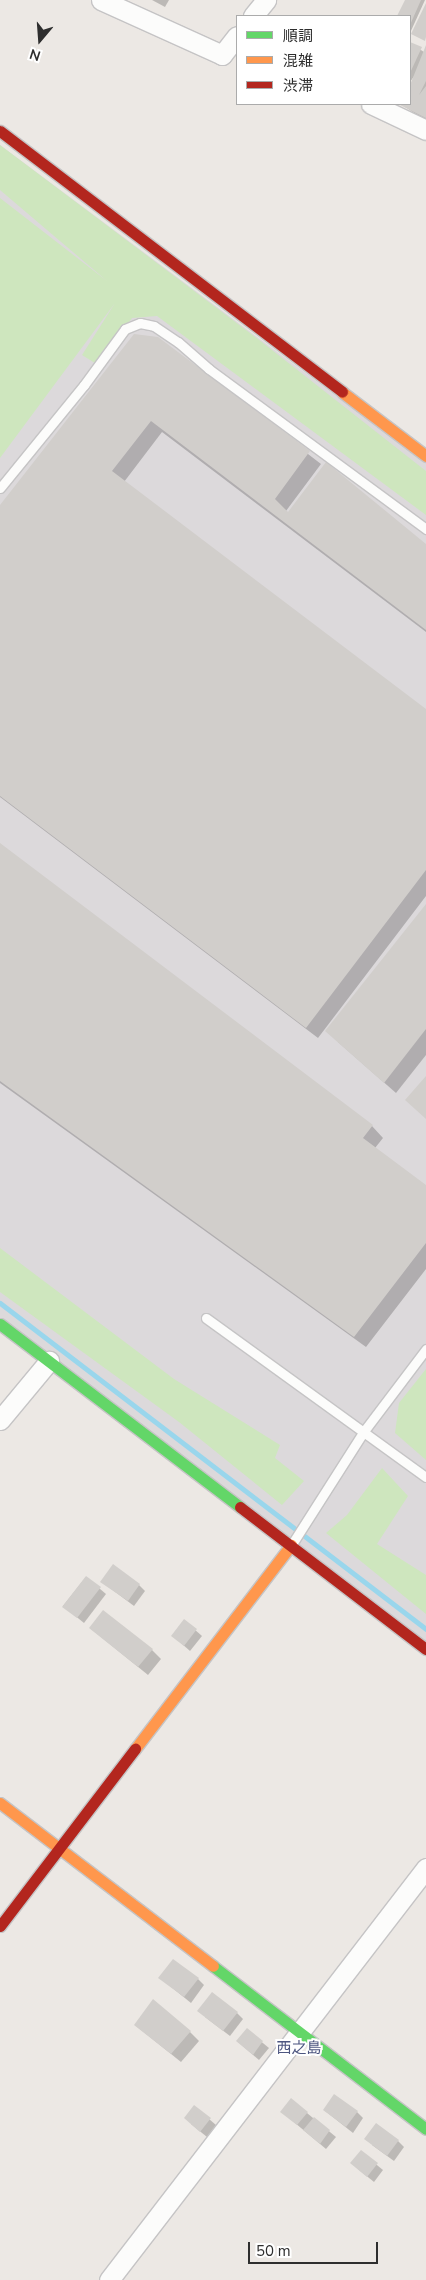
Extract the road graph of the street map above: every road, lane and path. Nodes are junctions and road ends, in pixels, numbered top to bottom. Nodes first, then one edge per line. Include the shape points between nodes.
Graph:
1 (101, 0) edge
2 (266, 0) edge
3 (254, 15) edge
4 (236, 39) edge
5 (373, 105) edge
6 (426, 130) edge
7 (0, 131) edge
8 (426, 456) edge
9 (0, 488) edge
10 (426, 529) edge
11 (206, 1318) dead end
12 (0, 1324) edge
13 (426, 1349) edge
14 (49, 1361) junction
15 (0, 1420) edge
16 (364, 1432) junction
17 (426, 1476) edge
18 (291, 1545) junction
19 (426, 1649) edge
20 (0, 1802) edge
21 (60, 1848) junction
22 (426, 1868) edge
23 (0, 1926) edge
24 (298, 2033) junction
25 (426, 2129) edge
26 (109, 2280) edge

1 - 4 street via 222,54
2 - 3 street
5 - 6 street
7 - 8 street
9 - 10 lane via 125,329 140,323 154,326 178,342 209,369
11 - 16 lane
12 - 14 street
13 - 16 lane
14 - 15 street
14 - 18 street
16 - 17 lane
16 - 18 lane
18 - 19 street
18 - 21 street
20 - 21 street
21 - 23 street
21 - 24 street
22 - 24 street
24 - 25 street
24 - 26 street

